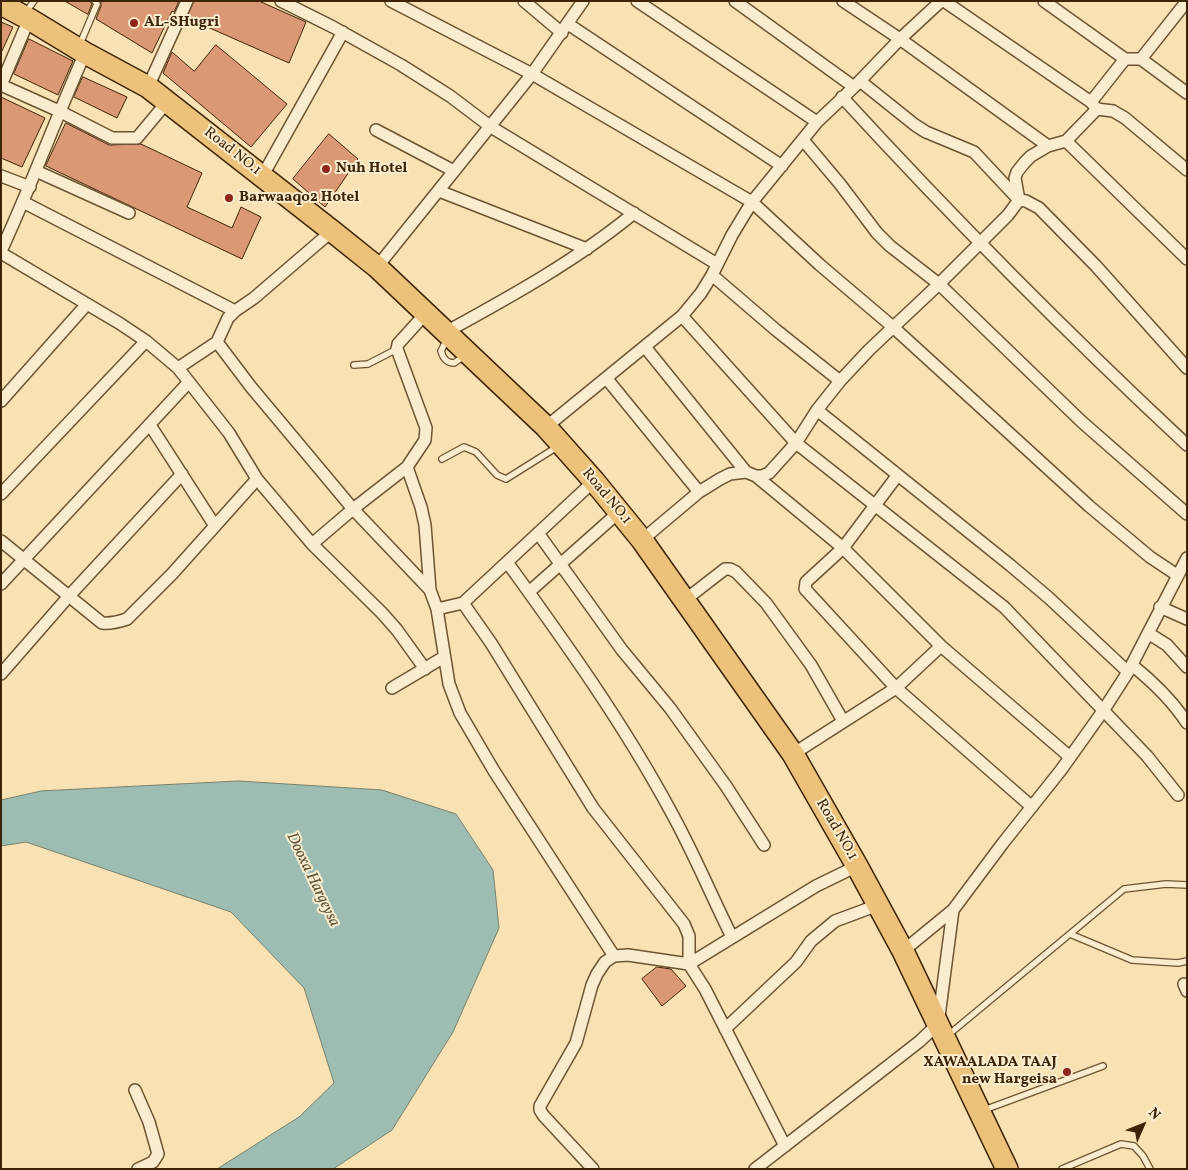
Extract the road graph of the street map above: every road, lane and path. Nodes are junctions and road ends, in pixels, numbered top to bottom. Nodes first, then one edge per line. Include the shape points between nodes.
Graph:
1 (186, 1) edge
2 (281, 1) edge
3 (391, 1) edge
4 (524, 1) edge
5 (583, 1) edge
6 (637, 1) edge
7 (735, 1) edge
8 (843, 1) edge
9 (943, 1) edge
10 (1044, 1) edge
11 (98, 2) edge
12 (3, 3) edge
13 (1184, 3) edge
14 (29, 12) edge
15 (565, 28) junction
16 (343, 32) junction
17 (900, 39) junction
18 (82, 51) junction
19 (1124, 59) junction
20 (1141, 59) junction
21 (532, 74) junction
22 (857, 84) junction
23 (1, 85) edge
24 (148, 87) junction
25 (1187, 93) edge
26 (842, 97) junction
27 (167, 102) junction
28 (1094, 106) junction
29 (59, 111) junction
30 (817, 122) junction
31 (491, 127) junction
32 (376, 130) dead end
33 (803, 140) junction
34 (1066, 141) junction
35 (1048, 146) junction
36 (782, 166) junction
37 (1187, 170) edge
38 (36, 171) junction
39 (454, 171) junction
40 (263, 175) junction
41 (1, 176) edge
42 (30, 187) junction
43 (439, 191) junction
44 (1019, 200) junction
45 (23, 202) junction
46 (752, 202) junction
47 (129, 213) dead end
48 (634, 213) junction
49 (332, 231) junction
50 (979, 242) junction
51 (587, 248) junction
52 (1, 252) edge
53 (1187, 259) edge
54 (717, 264) junction
55 (377, 267) junction
56 (712, 275) junction
57 (939, 284) junction
58 (87, 304) junction
59 (235, 311) junction
60 (426, 313) junction
61 (682, 316) junction
62 (894, 327) junction
63 (448, 333) junction
64 (146, 341) junction
65 (217, 342) junction
66 (645, 347) junction
67 (397, 349) junction
68 (354, 364) dead end
69 (178, 368) junction
70 (1187, 368) edge
71 (607, 379) junction
72 (840, 381) junction
73 (189, 382) junction
74 (1, 401) edge
75 (817, 410) junction
76 (150, 425) junction
77 (546, 427) junction
78 (796, 443) junction
79 (561, 444) junction
80 (1187, 445) edge
81 (442, 459) dead end
82 (407, 467) junction
83 (182, 474) junction
84 (751, 474) junction
85 (897, 476) junction
86 (257, 479) junction
87 (594, 481) junction
88 (699, 492) junction
89 (1, 494) edge
90 (875, 504) junction
91 (353, 509) junction
92 (620, 512) junction
93 (1187, 514) edge
94 (215, 526) junction
95 (538, 533) junction
96 (642, 540) junction
97 (1, 541) edge
98 (312, 544) junction
99 (843, 548) junction
100 (1187, 558) edge
101 (24, 560) junction
102 (507, 562) junction
103 (561, 564) junction
104 (1177, 575) junction
105 (1, 584) edge
106 (430, 590) junction
107 (528, 592) junction
108 (69, 596) junction
109 (685, 600) junction
110 (463, 603) junction
111 (1160, 607) junction
112 (437, 609) junction
113 (1187, 619) edge
114 (1148, 633) junction
115 (940, 646) junction
116 (444, 657) junction
117 (1187, 667) edge
118 (1130, 668) junction
119 (426, 669) junction
120 (1, 674) edge
121 (392, 688) dead end
122 (896, 688) junction
123 (1103, 711) junction
124 (843, 722) junction
125 (1187, 723) edge
126 (793, 754) junction
127 (1070, 757) junction
128 (1178, 795) dead end
129 (1032, 807) junction
130 (764, 845) dead end
131 (857, 866) junction
132 (1187, 885) edge
133 (878, 905) junction
134 (954, 910) junction
135 (1070, 934) junction
136 (732, 937) junction
137 (903, 951) junction
138 (614, 956) junction
139 (1187, 961) edge
140 (690, 964) junction
141 (725, 1029) junction
142 (941, 1031) junction
143 (1103, 1066) dead end
144 (135, 1090) dead end
145 (979, 1111) junction
146 (785, 1146) junction
147 (771, 1164) edge
148 (138, 1169) edge
149 (593, 1169) edge
150 (755, 1169) edge
151 (1007, 1169) edge
152 (1062, 1169) edge
153 (1150, 1169) edge

1 - 24 street
2 - 16 street
3 - 21 street
4 - 15 street
5 - 15 street
6 - 30 street
7 - 22 street
8 - 17 street
9 - 17 street
9 - 28 street
10 - 19 street
11 - 18 lane
12 - 14 highway, Road NO.1
13 - 20 street
14 - 18 highway, Road NO.1
14 - 23 street
15 - 21 street
15 - 36 street
16 - 31 street via 450,96
16 - 40 street
17 - 22 street
17 - 35 street
18 - 24 highway, Road NO.1
18 - 29 street
19 - 20 street
19 - 28 street
20 - 25 street
21 - 31 street
21 - 46 street
22 - 26 street
22 - 44 street via 926,132 974,152
23 - 29 street
24 - 27 highway, Road NO.1
26 - 30 street
26 - 50 street
27 - 29 street via 137,138 112,138
27 - 40 highway, Road NO.1
28 - 34 street
28 - 37 street via 1125,118
29 - 38 street
30 - 33 street
31 - 39 street
31 - 48 street
32 - 39 street
33 - 36 street
33 - 57 street via 878,233 903,258
34 - 35 street
34 - 53 street
35 - 44 street via 1031,156 1016,172
36 - 46 street
38 - 42 street
38 - 47 street
39 - 43 street
40 - 49 highway, Road NO.1
41 - 42 street
42 - 45 street
43 - 51 street
43 - 55 street
44 - 50 street
44 - 70 street via 1032,204 1045,215 1096,266
45 - 52 street
45 - 59 street
46 - 54 street
46 - 62 street
48 - 51 street
48 - 54 street
49 - 55 highway, Road NO.1
49 - 59 street
50 - 57 street
50 - 80 street
51 - 63 street
52 - 58 street
54 - 56 street
55 - 60 highway, Road NO.1
56 - 61 street
56 - 72 street
57 - 62 street
57 - 93 street via 1082,422
58 - 64 street
58 - 74 street
59 - 65 street via 228,318
60 - 63 highway, Road NO.1
60 - 67 street
61 - 66 street
61 - 78 street
62 - 72 street
62 - 104 street via 1089,506
63 - 77 highway, Road NO.1
64 - 69 street
64 - 89 street
65 - 69 street
65 - 91 street
66 - 71 street
66 - 84 street
67 - 68 lane via 368,364
67 - 82 street via 426,428 425,440
69 - 73 street
71 - 77 street
71 - 88 street
72 - 75 street
73 - 76 street
73 - 86 street via 229,433
75 - 78 street
75 - 85 street
76 - 83 street
76 - 101 street
77 - 79 highway, Road NO.1
78 - 84 street via 769,473
78 - 90 street
79 - 81 lane via 506,479 497,475 476,452 464,447
79 - 87 highway, Road NO.1
82 - 91 street
82 - 106 street via 425,525
83 - 94 street
83 - 108 street
84 - 88 street via 730,474
84 - 99 street
85 - 90 street
85 - 118 street via 1016,570
86 - 94 street
86 - 98 street
87 - 92 highway, Road NO.1
87 - 95 street
88 - 96 street
90 - 99 street
90 - 123 street via 1004,607
91 - 98 street
91 - 106 street
92 - 96 highway, Road NO.1
92 - 103 street
94 - 108 street via 127,619 109,624 102,622
95 - 102 street
95 - 103 street
96 - 109 highway, Road NO.1
97 - 101 street
98 - 119 street via 387,618
99 - 115 street
99 - 122 street via 806,582 805,589
100 - 104 street
101 - 105 street
101 - 108 street
102 - 107 street
102 - 110 street
103 - 107 street
103 - 130 street via 622,650 670,708
104 - 111 street
106 - 112 street
107 - 136 street via 638,753 671,811
108 - 120 street
109 - 124 street via 725,569 736,572 766,602 805,657
109 - 126 highway, Road NO.1
110 - 112 street
110 - 140 street via 491,642 593,808 684,924 690,936
111 - 113 street
111 - 114 street
112 - 116 street
114 - 117 street via 1166,645
114 - 118 street
115 - 122 street
115 - 127 street
116 - 119 street
116 - 138 street via 449,684 460,713
118 - 123 street
118 - 125 street via 1153,682
119 - 121 street
122 - 124 street
122 - 129 street
123 - 127 street
123 - 128 street via 1147,756
124 - 126 street
126 - 131 highway, Road NO.1
127 - 129 street
129 - 134 street
131 - 133 highway, Road NO.1
131 - 136 street via 816,886
132 - 135 lane via 1124,889
133 - 137 highway, Road NO.1
133 - 141 street via 835,921 811,941 796,962
134 - 137 street
134 - 142 street
135 - 139 lane via 1132,960
135 - 142 lane
136 - 140 street
137 - 142 highway, Road NO.1
138 - 140 street
138 - 149 street via 604,962 597,974 576,1043 540,1106 543,1115
140 - 141 street
141 - 146 street
142 - 145 highway, Road NO.1
142 - 146 street via 920,1041
143 - 145 lane
144 - 148 street via 158,1154 153,1162
145 - 151 highway, Road NO.1
146 - 147 street
147 - 150 street
152 - 153 lane via 1121,1144 1134,1146

